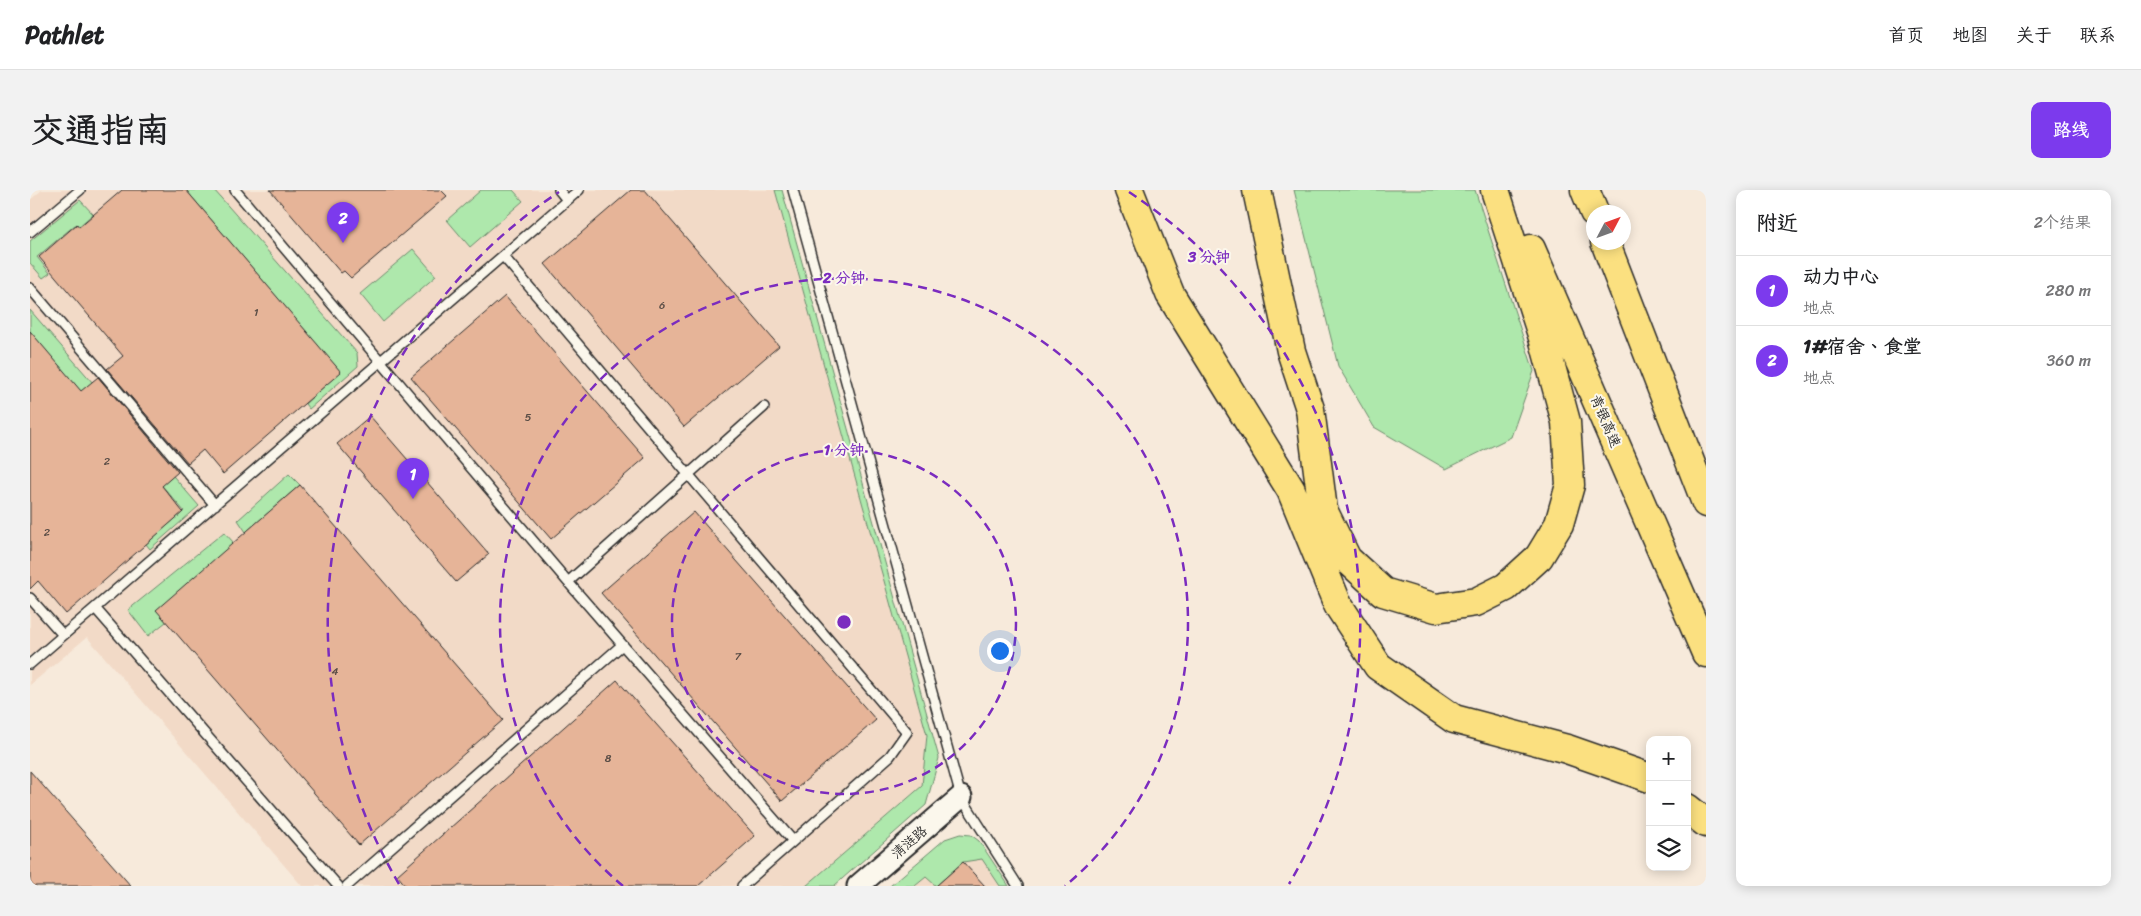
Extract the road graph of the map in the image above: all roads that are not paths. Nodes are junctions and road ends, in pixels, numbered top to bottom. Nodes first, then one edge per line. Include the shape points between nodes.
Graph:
1 (80, 190) edge
2 (235, 190) edge
3 (558, 190) edge
4 (579, 190) edge
5 (793, 190) edge
6 (1129, 190) edge
7 (1257, 190) edge
8 (1495, 190) edge
9 (1505, 190) edge
10 (1585, 190) edge
11 (567, 200) junction
12 (1591, 205) edge
13 (30, 232) edge
14 (1608, 250) edge
15 (503, 256) junction
16 (30, 288) edge
17 (380, 363) junction
18 (764, 407) dead end
19 (688, 475) junction
20 (1706, 503) edge
21 (214, 505) junction
22 (568, 582) junction
23 (30, 598) edge
24 (95, 608) junction
25 (63, 636) junction
26 (622, 645) junction
27 (1706, 653) edge
28 (30, 664) edge
29 (1646, 777) edge
30 (960, 797) junction
31 (1691, 811) edge
32 (1706, 824) edge
33 (793, 842) junction
34 (338, 886) edge
35 (347, 886) edge
36 (742, 886) edge
37 (858, 886) edge
38 (1018, 886) edge

1 - 13 lane
2 - 17 lane
3 - 11 lane
4 - 11 lane
5 - 30 lane
6 - 29 highway via 1170,294 1291,490 1338,605 1378,666 1454,719 1567,749
7 - 8 highway via 1291,351 1310,409 1323,510 1347,560 1383,592 1436,608 1476,602 1506,587 1539,557 1559,524 1570,485 1566,422 1544,341
9 - 27 highway, 青银高速
10 - 12 highway
11 - 15 lane
14 - 20 highway
15 - 17 lane
15 - 19 lane
16 - 21 lane
17 - 21 lane
17 - 22 lane
18 - 19 lane
19 - 22 lane
19 - 33 lane via 907,732 890,756
21 - 24 lane
22 - 26 lane
23 - 25 lane
24 - 25 lane
24 - 34 lane
25 - 28 lane
26 - 33 lane
26 - 35 lane
30 - 37 street, 清涟路
30 - 38 lane
31 - 32 highway
33 - 36 lane

